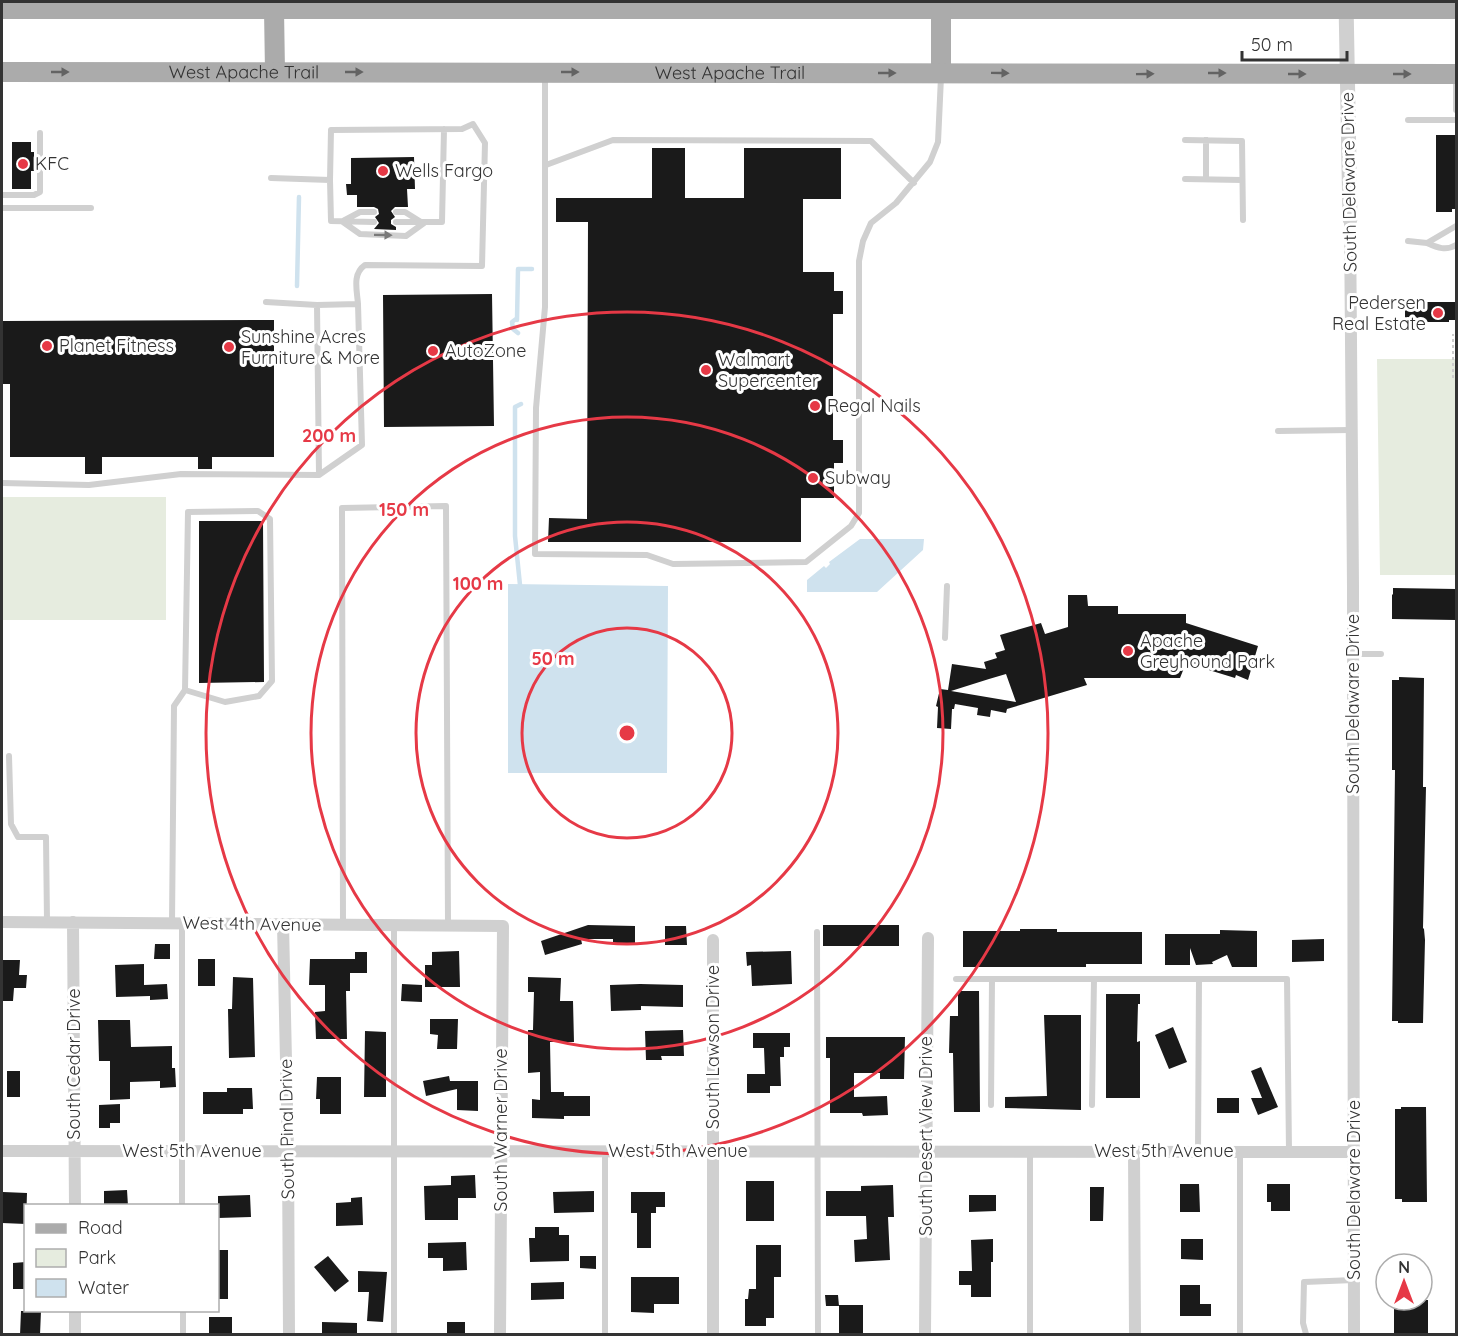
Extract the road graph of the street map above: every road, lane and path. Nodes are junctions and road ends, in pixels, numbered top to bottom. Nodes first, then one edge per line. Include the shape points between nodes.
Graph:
1 (274, 5) edge
2 (1346, 5) edge
3 (1244, 6) edge
4 (2, 9) edge
5 (1456, 9) edge
6 (941, 10) junction
7 (2, 72) edge
8 (274, 72) junction
9 (545, 72) junction
10 (941, 73) junction
11 (1348, 74) junction
12 (1456, 74) edge
13 (1456, 110) edge
14 (1408, 120) dead end
15 (1456, 120) edge
16 (444, 129) junction
17 (40, 133) dead end
18 (1185, 140) dead end
19 (1206, 140) junction
20 (546, 165) junction
21 (271, 178) dead end
22 (1185, 179) dead end
23 (1206, 179) junction
24 (330, 180) junction
25 (1242, 180) junction
26 (914, 183) junction
27 (2, 195) edge
28 (2, 208) edge
29 (91, 208) dead end
30 (374, 212) dead end
31 (396, 212) dead end
32 (1350, 219) joint
33 (1243, 220) dead end
34 (343, 221) junction
35 (374, 222) dead end
36 (396, 222) dead end
37 (424, 223) junction
38 (1456, 226) edge
39 (1408, 241) dead end
40 (1427, 243) junction
41 (1456, 245) edge
42 (267, 302) dead end
43 (358, 304) junction
44 (317, 305) junction
45 (1454, 334) dead end
46 (1453, 378) dead end
47 (1278, 430) dead end
48 (1351, 430) junction
49 (319, 475) junction
50 (2, 483) edge
51 (947, 586) dead end
52 (945, 638) dead end
53 (1353, 654) junction
54 (1381, 654) dead end
55 (185, 690) junction
56 (9, 756) dead end
57 (2, 922) edge
58 (47, 922) junction
59 (73, 922) junction
60 (177, 923) junction
61 (283, 924) junction
62 (343, 925) junction
63 (394, 925) junction
64 (448, 926) junction
65 (503, 926) joint
66 (817, 932) dead end
67 (928, 938) dead end
68 (713, 940) dead end
69 (956, 979) dead end
70 (992, 979) junction
71 (1094, 979) junction
72 (1199, 979) junction
73 (990, 1106) dead end
74 (1092, 1106) dead end
75 (2, 1150) edge
76 (74, 1150) junction
77 (182, 1151) junction
78 (500, 1151) junction
79 (605, 1151) junction
80 (713, 1151) junction
81 (818, 1151) junction
82 (925, 1151) junction
83 (1030, 1151) junction
84 (1134, 1151) junction
85 (1198, 1151) junction
86 (1240, 1151) junction
87 (1289, 1151) junction
88 (288, 1152) junction
89 (393, 1152) junction
90 (1354, 1152) junction
91 (75, 1204) edge
92 (183, 1204) edge
93 (1354, 1280) junction
94 (75, 1312) edge
95 (183, 1312) edge
96 (75, 1335) edge
97 (183, 1335) edge
98 (289, 1335) edge
99 (394, 1335) edge
100 (500, 1335) edge
101 (605, 1335) edge
102 (713, 1335) edge
103 (818, 1335) edge
104 (925, 1335) edge
105 (1030, 1335) edge
106 (1135, 1335) edge
107 (1240, 1335) edge
108 (1306, 1335) edge
109 (1354, 1335) edge

1 - 4 main road
1 - 6 main road
1 - 8 main road
2 - 3 main road
2 - 5 main road
2 - 11 street, South Delaware Drive
3 - 6 main road
6 - 10 main road
7 -> 8 main road, West Apache Trail
8 -> 9 main road, West Apache Trail
9 -> 10 main road, West Apache Trail
9 - 20 lane
10 -> 11 main road, West Apache Trail
10 - 26 lane via 938,142 930,162
11 -> 12 main road, West Apache Trail
11 - 32 street, South Delaware Drive
12 - 13 lane
14 - 15 lane
16 - 24 lane via 331,130
16 - 37 lane via 442,222
16 - 43 lane via 462,129 473,124 485,143 482,266 365,265 356,275
17 - 27 lane via 40,192
18 - 19 lane
19 - 23 lane
19 - 25 lane via 1242,141
20 - 26 lane via 613,140 871,141
20 - 26 lane via 545,307 536,408 535,554 647,555 673,564 806,562 850,526 859,513 862,240 871,223
21 - 24 lane
22 - 23 lane
23 - 25 lane
24 - 34 lane via 331,221
25 - 33 lane
28 - 29 lane
30 - 34 lane via 360,212
31 - 37 lane
32 - 48 street, South Delaware Drive
34 - 35 lane
34 -> 37 lane via 360,234 406,236
36 - 37 lane
38 - 40 lane
39 - 40 lane
40 - 41 lane via 1450,249
42 - 44 lane
43 - 44 lane
43 - 49 lane via 362,445
44 - 49 lane
45 - 46 path
47 - 48 lane
48 - 53 street, South Delaware Drive
49 - 50 lane via 182,474 89,485
51 - 52 lane
53 - 54 lane
53 - 90 street, South Delaware Drive
55 - 55 lane via 188,512 258,511 270,519 272,681 259,696 225,702
55 - 60 lane via 174,706
56 - 58 lane via 11,824 18,837 46,837
57 - 58 street, West 4th Avenue
58 - 59 street, West 4th Avenue
59 - 60 street, West 4th Avenue
59 - 76 street, South Cedar Drive
60 - 61 street, West 4th Avenue
60 - 77 lane
61 - 62 street, West 4th Avenue
61 - 88 street, South Pinal Drive
62 - 63 street, West 4th Avenue
62 - 64 lane via 342,508 446,507
63 - 64 street, West 4th Avenue
63 - 89 lane
64 - 65 street, West 4th Avenue
65 - 78 street, South Warner Drive
66 - 81 lane
67 - 82 street, South Desert View Drive
68 - 80 street, South Lawson Drive
69 - 70 lane
70 - 71 lane
70 - 73 lane
71 - 72 lane
71 - 74 lane
72 - 85 lane
72 - 87 lane via 1287,979
75 - 76 street, West 5th Avenue
76 - 77 street, West 5th Avenue
76 - 91 street, South Cedar Drive
77 - 88 street, West 5th Avenue
77 - 92 lane
78 - 79 street, West 5th Avenue
78 - 89 street, West 5th Avenue
78 - 100 street, South Warner Drive
79 - 80 street, West 5th Avenue
79 - 101 lane
80 - 81 street, West 5th Avenue
80 - 102 street, South Lawson Drive
81 - 82 street, West 5th Avenue
81 - 103 lane
82 - 83 street, West 5th Avenue
82 - 104 street, South Desert View Drive
83 - 84 street, West 5th Avenue
83 - 105 lane
84 - 85 street, West 5th Avenue
84 - 106 street
85 - 86 street, West 5th Avenue
86 - 87 street, West 5th Avenue
86 - 107 lane
87 - 90 street, West 5th Avenue
88 - 89 street, West 5th Avenue
88 - 98 street, South Pinal Drive
89 - 99 lane
90 - 93 street, South Delaware Drive
93 - 108 lane via 1304,1282
93 - 109 street, South Delaware Drive
94 - 96 street
95 - 97 lane

